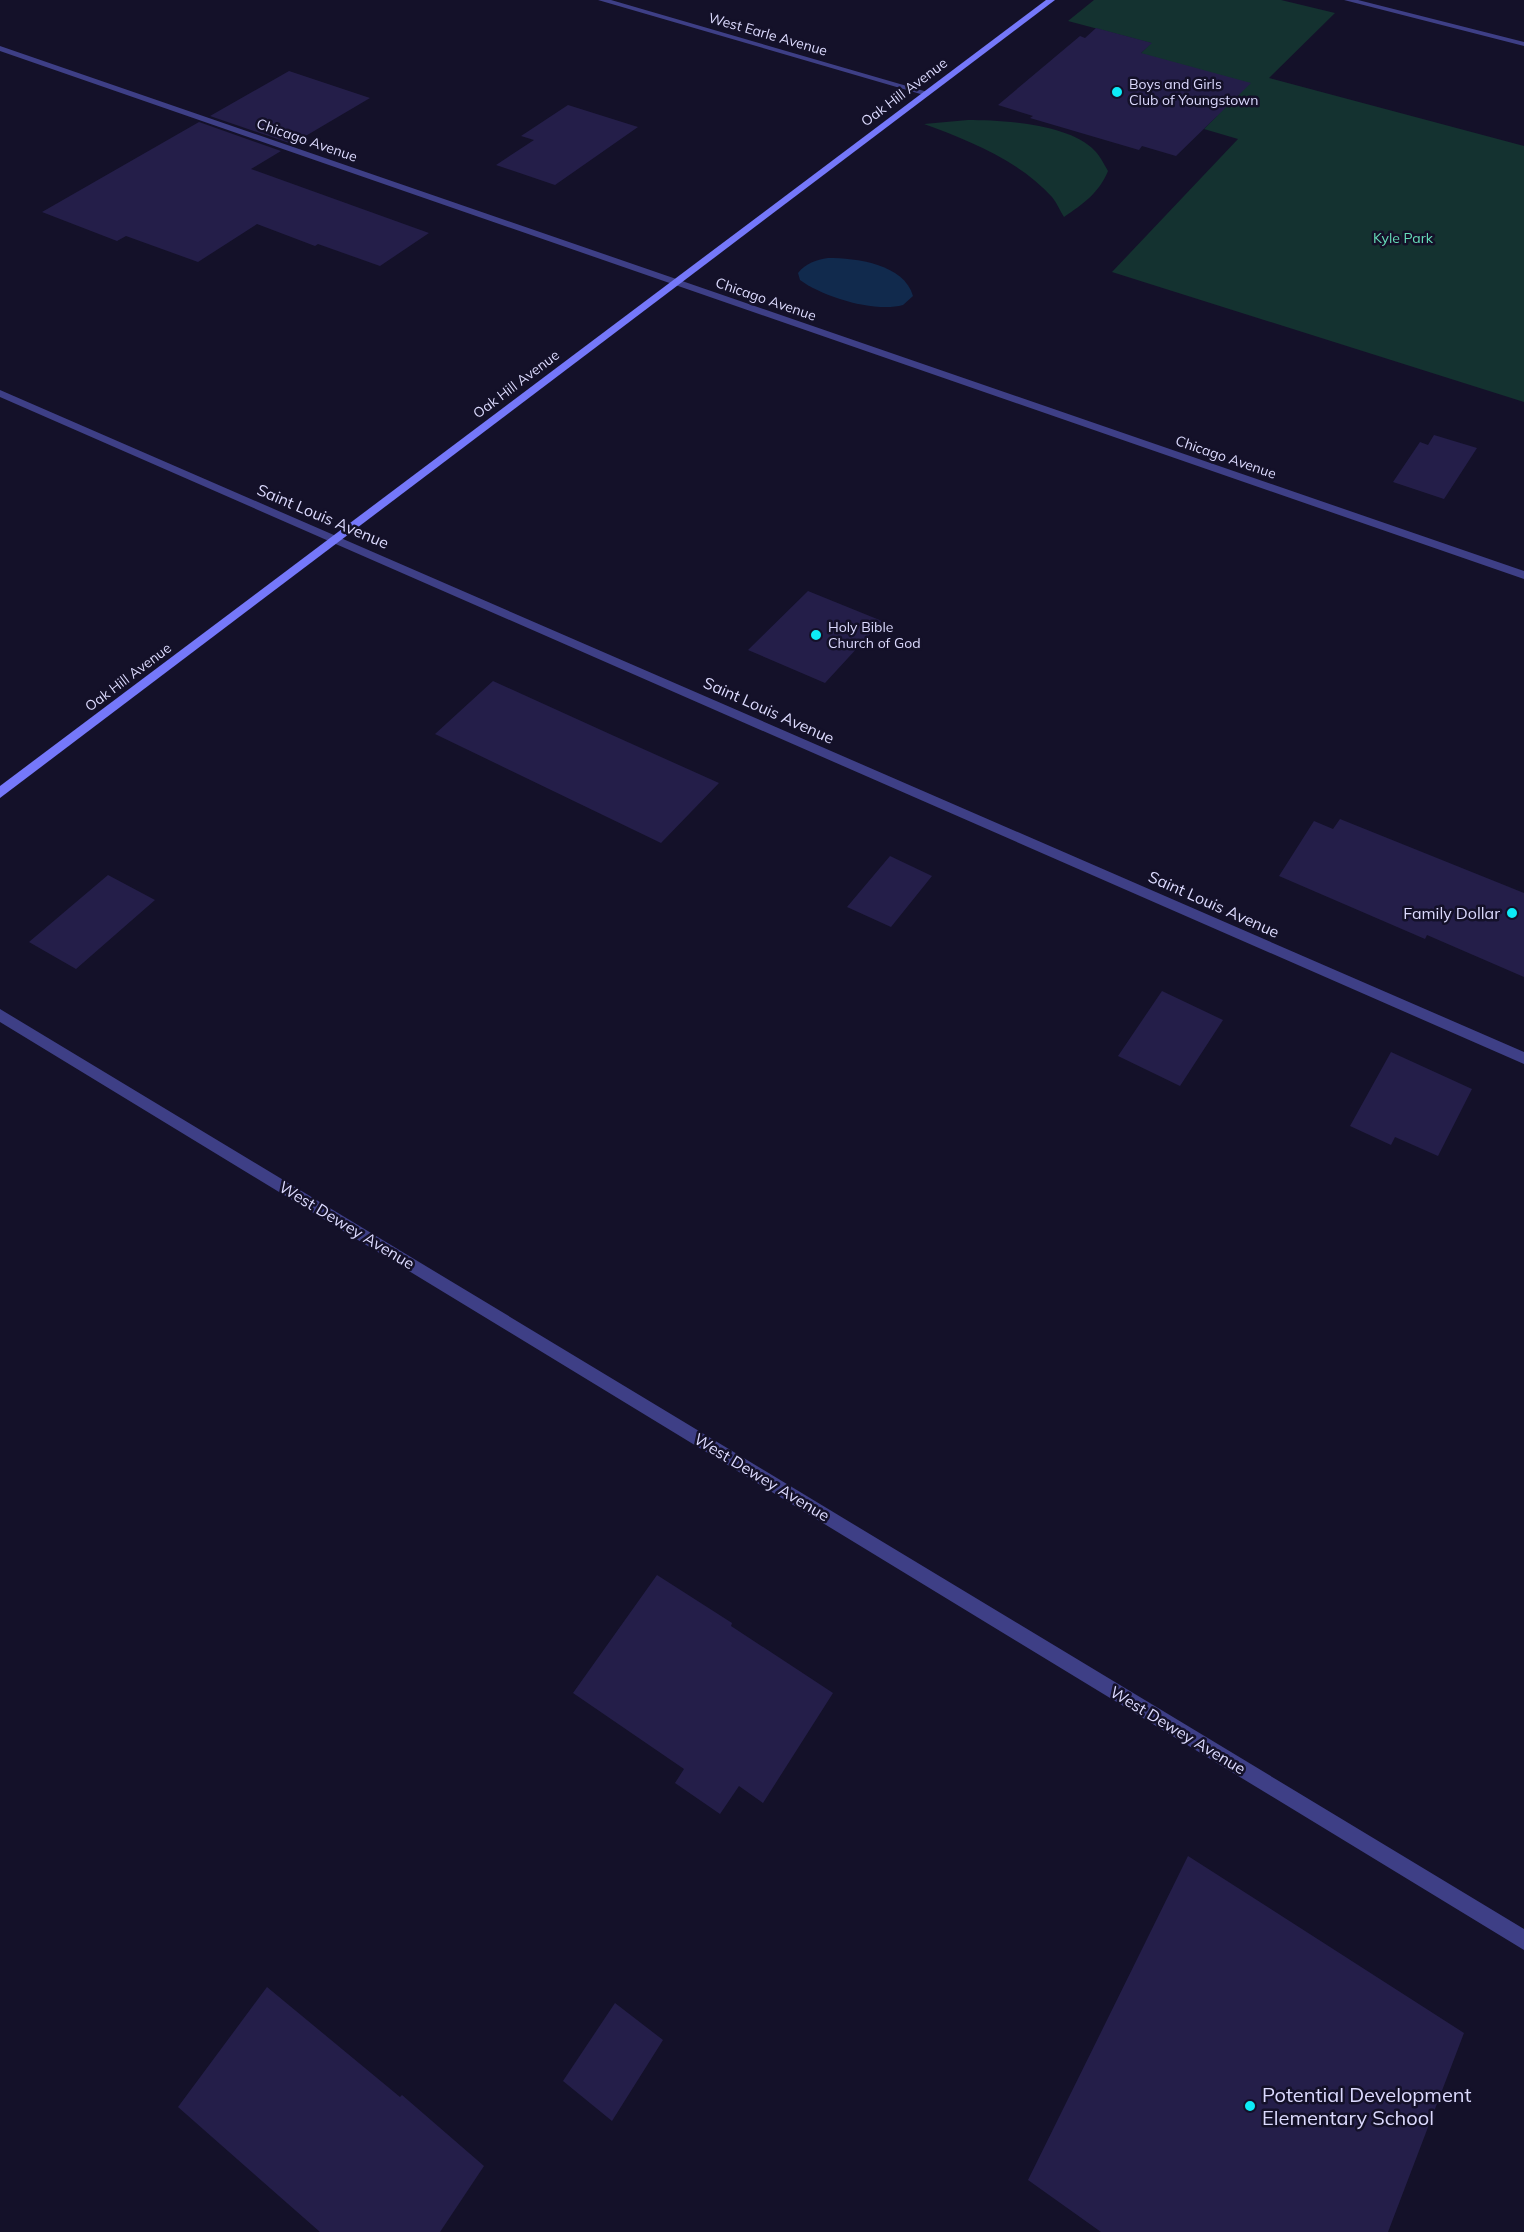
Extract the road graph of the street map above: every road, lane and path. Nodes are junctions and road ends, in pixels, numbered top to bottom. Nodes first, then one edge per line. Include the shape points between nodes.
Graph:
1 (602, 0) edge
2 (1050, 0) edge
3 (1348, 0) edge
4 (1524, 44) edge
5 (0, 48) edge
6 (927, 93) junction
7 (677, 282) junction
8 (0, 393) edge
9 (336, 540) junction
10 (1524, 575) edge
11 (0, 793) edge
12 (0, 1015) edge
13 (1524, 1058) edge
14 (1524, 1940) edge

1 - 6 street, West Earle Avenue
2 - 6 street, Oak Hill Avenue
3 - 4 street
5 - 7 street, Chicago Avenue
6 - 7 street, Oak Hill Avenue
7 - 9 street, Oak Hill Avenue
7 - 10 street, Chicago Avenue
8 - 9 street, Saint Louis Avenue
9 - 11 street, Oak Hill Avenue
9 - 13 street, Saint Louis Avenue
12 - 14 street, West Dewey Avenue

